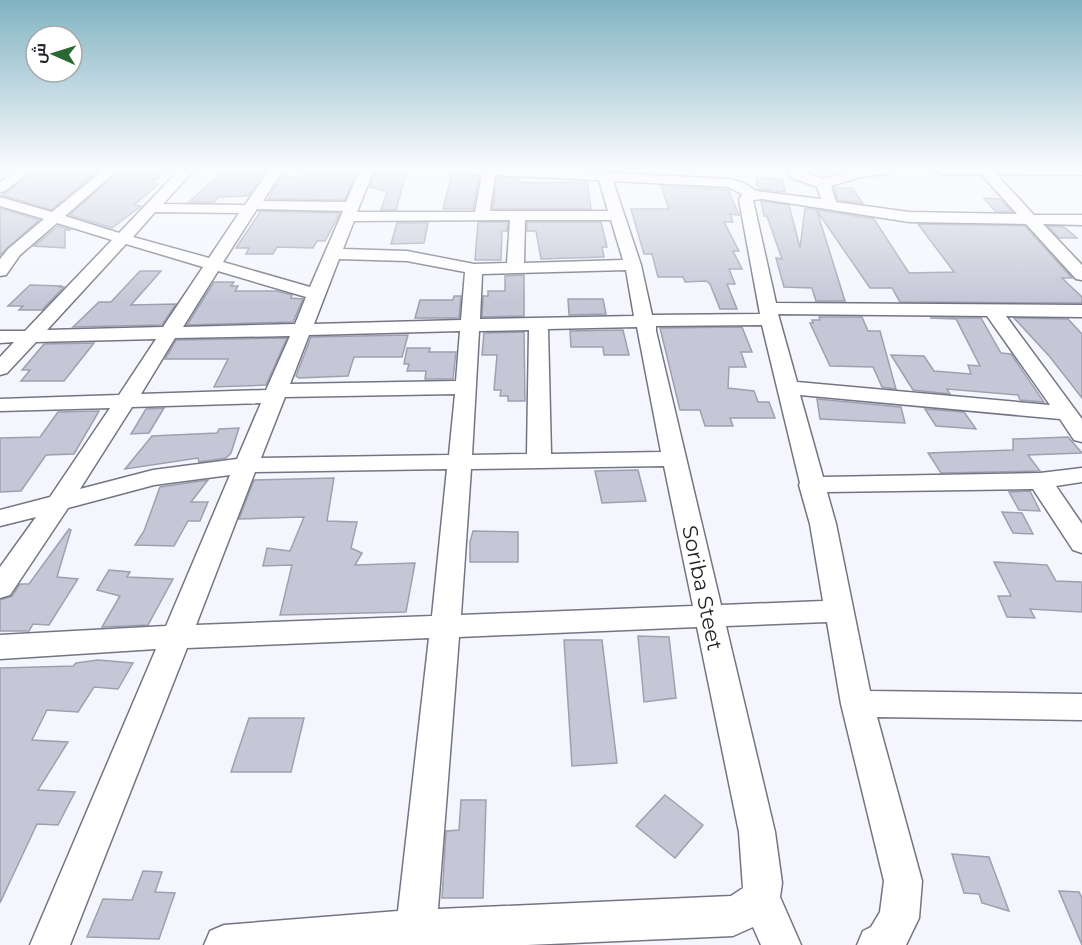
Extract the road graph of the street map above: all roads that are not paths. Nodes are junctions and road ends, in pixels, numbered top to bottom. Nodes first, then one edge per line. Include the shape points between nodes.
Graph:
1 (41, 214) edge
2 (58, 214) edge
3 (146, 214) edge
4 (246, 214) edge
5 (349, 214) edge
6 (419, 214) edge
7 (613, 214) edge
8 (618, 214) edge
9 (749, 214) edge
10 (888, 214) edge
11 (1024, 214) edge
12 (482, 216) joint
13 (518, 216) junction
14 (53, 218) junction
15 (1028, 219) junction
16 (1082, 220) edge
17 (124, 239) junction
18 (7, 252) edge
19 (333, 254) junction
20 (213, 264) junction
21 (633, 265) junction
22 (515, 267) junction
23 (474, 269) junction
24 (0, 271) edge
25 (1082, 275) edge
26 (316, 294) junction
27 (992, 309) junction
28 (1082, 311) edge
29 (769, 314) junction
30 (646, 321) junction
31 (538, 323) junction
32 (470, 324) junction
33 (302, 329) junction
34 (168, 333) junction
35 (0, 337) edge
36 (30, 337) junction
37 (0, 369) edge
38 (466, 387) junction
39 (789, 388) junction
40 (277, 393) junction
41 (125, 402) junction
42 (0, 405) edge
43 (1065, 414) junction
44 (1082, 435) edge
45 (539, 459) junction
46 (673, 459) junction
47 (461, 461) junction
48 (247, 465) junction
49 (1082, 475) edge
50 (1040, 481) junction
51 (811, 484) junction
52 (62, 501) junction
53 (0, 518) edge
54 (1082, 544) edge
55 (0, 588) edge
56 (839, 611) junction
57 (708, 617) junction
58 (443, 626) junction
59 (176, 637) junction
60 (0, 647) edge
61 (858, 704) junction
62 (1082, 708) edge
63 (760, 898) junction
64 (416, 930) junction
65 (506, 936) edge
66 (50, 945) edge
67 (224, 945) edge
68 (781, 945) edge
69 (877, 945) edge

1 - 14 street
2 - 14 street
3 - 17 street
4 - 20 street
5 - 19 street
6 - 12 street
7 - 13 street
8 - 21 street, Soriba Steet
9 - 29 street
10 - 15 street
11 - 15 street
12 - 13 street
13 - 22 street
14 - 17 street
14 - 18 street
15 - 16 street
15 - 25 street
17 - 20 street
17 - 36 street
18 - 24 street
19 - 23 street via 407,256
19 - 26 street
20 - 26 street
20 - 34 street
21 - 22 street
21 - 30 street, Soriba Steet
22 - 23 street
23 - 32 street
26 - 33 street
27 - 28 street
27 - 29 street
27 - 43 street
29 - 30 street
29 - 39 street
30 - 31 street
30 - 46 street, Soriba Steet
31 - 32 street
31 - 45 street
32 - 33 street
32 - 38 street
33 - 34 street
33 - 40 street
34 - 36 street
34 - 41 street
35 - 36 street
36 - 37 street
38 - 40 street
38 - 47 street
39 - 43 street
39 - 51 street
40 - 41 street
40 - 48 street
41 - 42 street
41 - 52 street
43 - 44 street
45 - 46 street
45 - 47 street
46 - 57 street, Soriba Steet
47 - 48 street
47 - 58 street
48 - 52 street via 153,478
48 - 59 street
49 - 50 street
50 - 51 street
50 - 54 street
51 - 56 street via 823,524
52 - 53 street
52 - 55 street
56 - 57 street
56 - 61 street
57 - 58 street
57 - 63 street, Soriba Steet via 758,832
58 - 59 street
58 - 64 street
59 - 60 street
59 - 66 street
61 - 62 street
61 - 69 street via 903,881 899,918 885,942
63 - 65 street via 734,916
63 - 68 street
64 - 65 street
64 - 67 street

